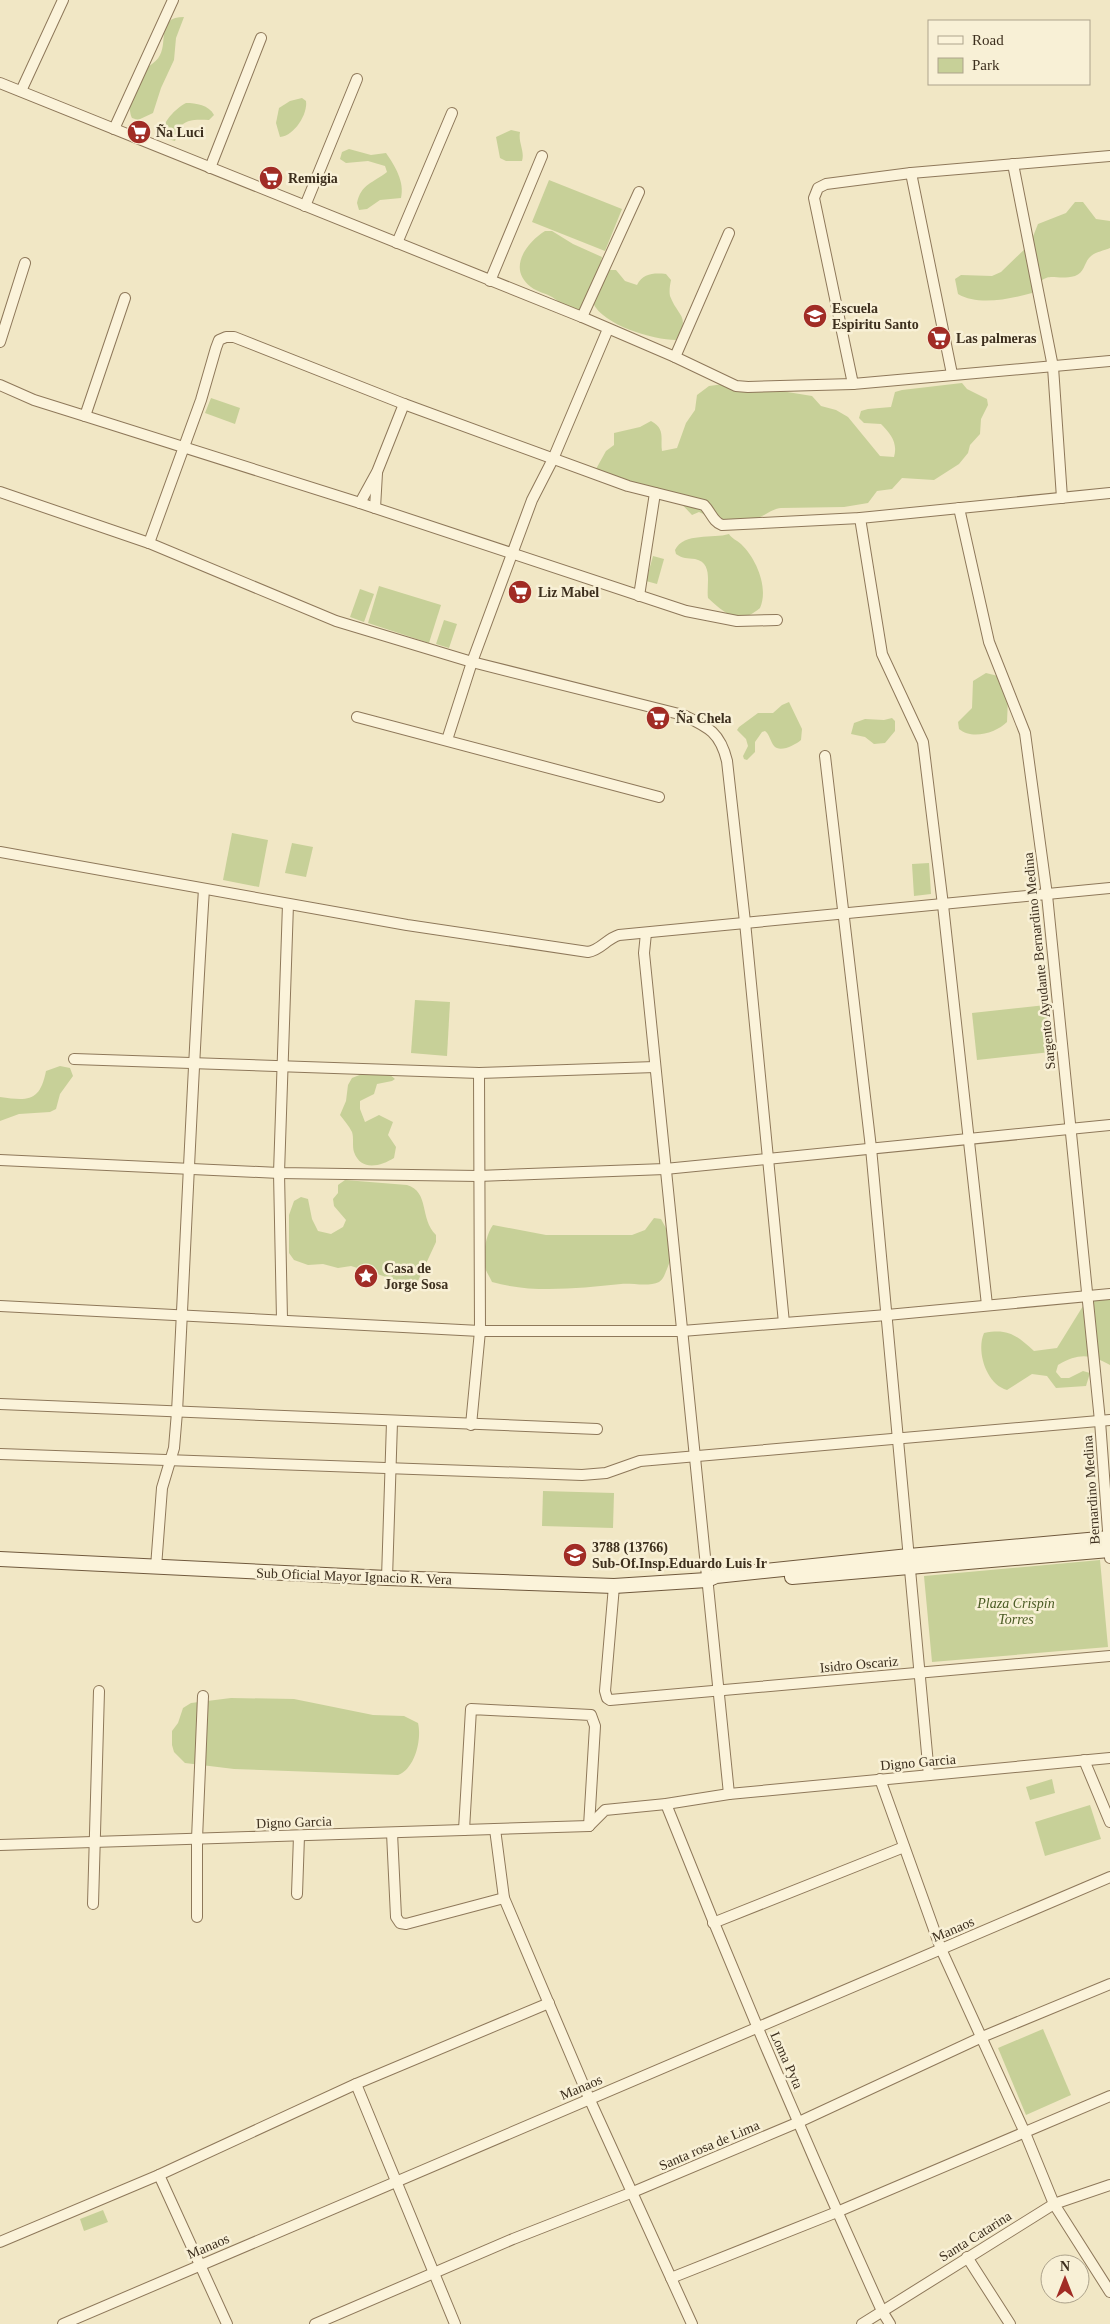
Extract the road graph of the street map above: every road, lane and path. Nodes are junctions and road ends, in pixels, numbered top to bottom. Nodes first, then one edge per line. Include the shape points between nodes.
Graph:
1 (63, 0) edge
2 (173, 0) edge
3 (261, 38) dead end
4 (357, 79) dead end
5 (0, 83) edge
6 (20, 91) junction
7 (452, 113) dead end
8 (114, 129) junction
9 (542, 156) dead end
10 (1110, 156) edge
11 (1013, 164) junction
12 (210, 168) junction
13 (911, 173) junction
14 (639, 192) dead end
15 (305, 206) junction
16 (729, 233) dead end
17 (397, 243) junction
18 (25, 263) dead end
19 (490, 281) junction
20 (125, 298) dead end
21 (582, 318) junction
22 (608, 329) junction
23 (0, 342) edge
24 (675, 357) junction
25 (1110, 361) edge
26 (1053, 367) junction
27 (952, 374) junction
28 (853, 384) junction
29 (0, 385) edge
30 (404, 404) junction
31 (85, 416) junction
32 (183, 448) junction
33 (553, 459) junction
34 (377, 472) junction
35 (0, 492) edge
36 (655, 493) junction
37 (1110, 493) edge
38 (1062, 498) junction
39 (360, 503) junction
40 (374, 508) junction
41 (959, 508) junction
42 (860, 518) junction
43 (149, 543) junction
44 (513, 555) junction
45 (639, 596) junction
46 (777, 620) dead end
47 (472, 662) junction
48 (357, 717) dead end
49 (447, 740) junction
50 (825, 756) dead end
51 (659, 797) dead end
52 (0, 852) edge
53 (1110, 888) edge
54 (204, 889) junction
55 (1047, 895) junction
56 (288, 904) junction
57 (943, 905) junction
58 (843, 914) junction
59 (745, 922) junction
60 (646, 933) junction
61 (74, 1059) dead end
62 (193, 1063) junction
63 (282, 1066) junction
64 (655, 1067) junction
65 (479, 1073) junction
66 (1110, 1125) edge
67 (1070, 1129) junction
68 (968, 1139) junction
69 (871, 1148) junction
70 (768, 1158) junction
71 (0, 1160) edge
72 (665, 1169) junction
73 (190, 1170) junction
74 (279, 1173) junction
75 (478, 1176) junction
76 (1110, 1294) edge
77 (1087, 1296) junction
78 (0, 1306) edge
79 (987, 1306) junction
80 (886, 1315) junction
81 (182, 1316) junction
82 (282, 1320) junction
83 (784, 1323) junction
84 (682, 1330) junction
85 (480, 1331) junction
86 (0, 1404) edge
87 (177, 1412) junction
88 (1105, 1420) edge
89 (392, 1422) junction
90 (471, 1425) junction
91 (597, 1429) dead end
92 (898, 1439) junction
93 (0, 1454) edge
94 (694, 1458) junction
95 (171, 1460) junction
96 (390, 1470) junction
97 (1109, 1547) edge
98 (0, 1559) edge
99 (909, 1561) junction
100 (156, 1567) junction
101 (387, 1578) junction
102 (708, 1580) junction
103 (614, 1586) junction
104 (1110, 1656) edge
105 (920, 1672) junction
106 (718, 1690) junction
107 (99, 1692) dead end
108 (203, 1696) dead end
109 (1110, 1758) edge
110 (1084, 1760) junction
111 (929, 1775) junction
112 (880, 1779) junction
113 (729, 1794) junction
114 (666, 1804) junction
115 (1110, 1822) edge
116 (589, 1826) junction
117 (495, 1829) junction
118 (464, 1830) junction
119 (392, 1833) junction
120 (299, 1836) junction
121 (197, 1839) junction
122 (95, 1842) junction
123 (0, 1845) edge
124 (904, 1848) junction
125 (1110, 1877) edge
126 (296, 1894) dead end
127 (504, 1898) junction
128 (93, 1904) dead end
129 (197, 1917) dead end
130 (713, 1923) junction
131 (941, 1949) junction
132 (1110, 1984) edge
133 (549, 2003) junction
134 (757, 2027) junction
135 (982, 2038) junction
136 (356, 2084) junction
137 (1110, 2096) edge
138 (589, 2098) junction
139 (799, 2122) junction
140 (1025, 2133) junction
141 (159, 2175) junction
142 (395, 2181) junction
143 (1110, 2185) edge
144 (633, 2192) junction
145 (1054, 2204) junction
146 (837, 2212) junction
147 (0, 2242) edge
148 (967, 2257) junction
149 (198, 2265) junction
150 (433, 2274) junction
151 (672, 2278) junction
152 (1110, 2292) edge
153 (882, 2311) junction
154 (63, 2324) edge
155 (227, 2324) edge
156 (315, 2324) edge
157 (455, 2324) edge
158 (692, 2324) edge
159 (862, 2324) edge
160 (890, 2324) edge
161 (1010, 2324) edge

1 - 6 street
2 - 8 street
3 - 12 street
4 - 15 street
5 - 6 street
6 - 8 street
7 - 17 street
8 - 12 street
9 - 19 street
10 - 11 street
11 - 13 street
11 - 26 street
12 - 15 street
13 - 27 street
13 - 28 street via 826,184 818,188 814,198
14 - 21 street
15 - 17 street
16 - 24 street
17 - 19 street
18 - 23 street
19 - 21 street
20 - 31 street
21 - 22 street
22 - 24 street
22 - 33 street
24 - 28 street via 736,386
25 - 26 street
26 - 27 street
26 - 38 street
27 - 28 street
29 - 31 street
30 - 32 street via 234,337 226,337 216,348
30 - 33 street
30 - 34 street
31 - 32 street
32 - 39 street
32 - 43 street
33 - 36 street
33 - 44 street via 532,500
34 - 39 street
34 - 40 street
35 - 43 street
36 - 42 street via 704,505 714,521 722,525
36 - 45 street
37 - 38 street
38 - 41 street
39 - 40 street
40 - 44 street
41 - 42 street
41 - 55 street, Sargento Ayudante Bernardino Medina via 989,642 1026,734
42 - 57 street via 882,654 922,742
43 - 47 street via 336,621
44 - 45 street
44 - 47 street
45 - 46 street via 686,611 737,621
47 - 49 street
47 - 59 street via 683,715 713,731 723,744 727,761
48 - 49 street
49 - 51 street
50 - 58 street
52 - 54 street
53 - 55 street
54 - 56 street
54 - 62 street
55 - 57 street
55 - 67 street, Sargento Ayudante Bernardino Medina
56 - 60 street via 588,952 596,951 613,937
56 - 63 street
57 - 58 street
57 - 68 street
58 - 59 street
58 - 69 street
59 - 60 street
59 - 70 street
60 - 64 street via 644,953
61 - 62 street
62 - 63 street
62 - 73 street
63 - 65 street
63 - 74 street
64 - 65 street
64 - 72 street
65 - 75 street
66 - 67 street
67 - 68 street
67 - 77 street, Sargento Ayudante Bernardino Medina
68 - 69 street
68 - 79 street
69 - 70 street
69 - 80 street
70 - 72 street
70 - 83 street
71 - 73 street
72 - 75 street
72 - 84 street
73 - 74 street
73 - 81 street
74 - 75 street
74 - 82 street
75 - 85 street
76 - 77 street
77 - 79 street
77 - 88 street, Sargento Ayudante Bernardino Medina
78 - 81 street
79 - 80 street
80 - 83 street
80 - 92 street
81 - 82 street
81 - 87 street
82 - 85 street
83 - 84 street
84 - 85 street
84 - 94 street
85 - 90 street
86 - 87 street
87 - 89 street
87 - 95 street
88 - 92 street
88 - 97 street, Bernardino Medina
89 - 90 street
89 - 96 street
90 - 91 street
92 - 94 street
92 - 99 street
93 - 95 street
94 - 96 street via 632,1462 606,1473 582,1475
94 - 102 street
95 - 96 street
95 - 100 street via 162,1488
96 - 101 street
97 - 99 street, Sub Oficial Mayor Ignacio R. Vera
98 - 100 street, Sub Oficial Mayor Ignacio R. Vera
99 - 102 street, Sub Oficial Mayor Ignacio R. Vera via 716,1576
99 - 105 street
100 - 101 street, Sub Oficial Mayor Ignacio R. Vera
101 - 103 street, Sub Oficial Mayor Ignacio R. Vera
102 - 103 street, Sub Oficial Mayor Ignacio R. Vera
102 - 106 street
103 - 106 street, Isidro Oscariz via 607,1698
104 - 105 street, Isidro Oscariz
105 - 106 street, Isidro Oscariz
105 - 111 street
106 - 113 street
107 - 122 street
108 - 121 street
109 - 110 street, Digno Garcia
110 - 111 street, Digno Garcia
110 - 115 street
111 - 112 street, Digno Garcia
112 - 113 street, Digno Garcia
112 - 124 street
113 - 114 street, Digno Garcia
114 - 116 street, Digno Garcia via 605,1810
114 - 130 street, Loma Pyta
116 - 117 street, Digno Garcia
116 - 118 street via 593,1717 471,1709
117 - 118 street, Digno Garcia
117 - 127 street
118 - 119 street, Digno Garcia
119 - 120 street, Digno Garcia
119 - 127 street via 396,1917 400,1923
120 - 121 street, Digno Garcia
120 - 126 street
121 - 122 street, Digno Garcia
121 - 129 street
122 - 123 street, Digno Garcia
122 - 128 street
124 - 130 street
124 - 131 street
125 - 131 street, Manaos
127 - 133 street
130 - 134 street, Loma Pyta
131 - 134 street, Manaos
131 - 135 street
132 - 135 street, Santa rosa de Lima
133 - 136 street
133 - 138 street
134 - 138 street, Manaos
134 - 139 street, Loma Pyta
135 - 139 street, Santa rosa de Lima
135 - 140 street
136 - 141 street
136 - 142 street
137 - 140 street
138 - 142 street, Manaos
138 - 144 street
139 - 144 street, Santa rosa de Lima
139 - 146 street, Loma Pyta
140 - 145 street
140 - 146 street
141 - 147 street
141 - 149 street
142 - 149 street, Manaos
142 - 150 street
143 - 145 street, Santa Catarina
144 - 150 street, Santa rosa de Lima
144 - 151 street
145 - 148 street, Santa Catarina
145 - 152 street
146 - 151 street
146 - 153 street, Loma Pyta
148 - 153 street, Santa Catarina
148 - 161 street
149 - 154 street, Manaos
149 - 155 street
150 - 156 street, Santa rosa de Lima
150 - 157 street
151 - 158 street
153 - 159 street, Santa Catarina
153 - 160 street, Loma Pyta

